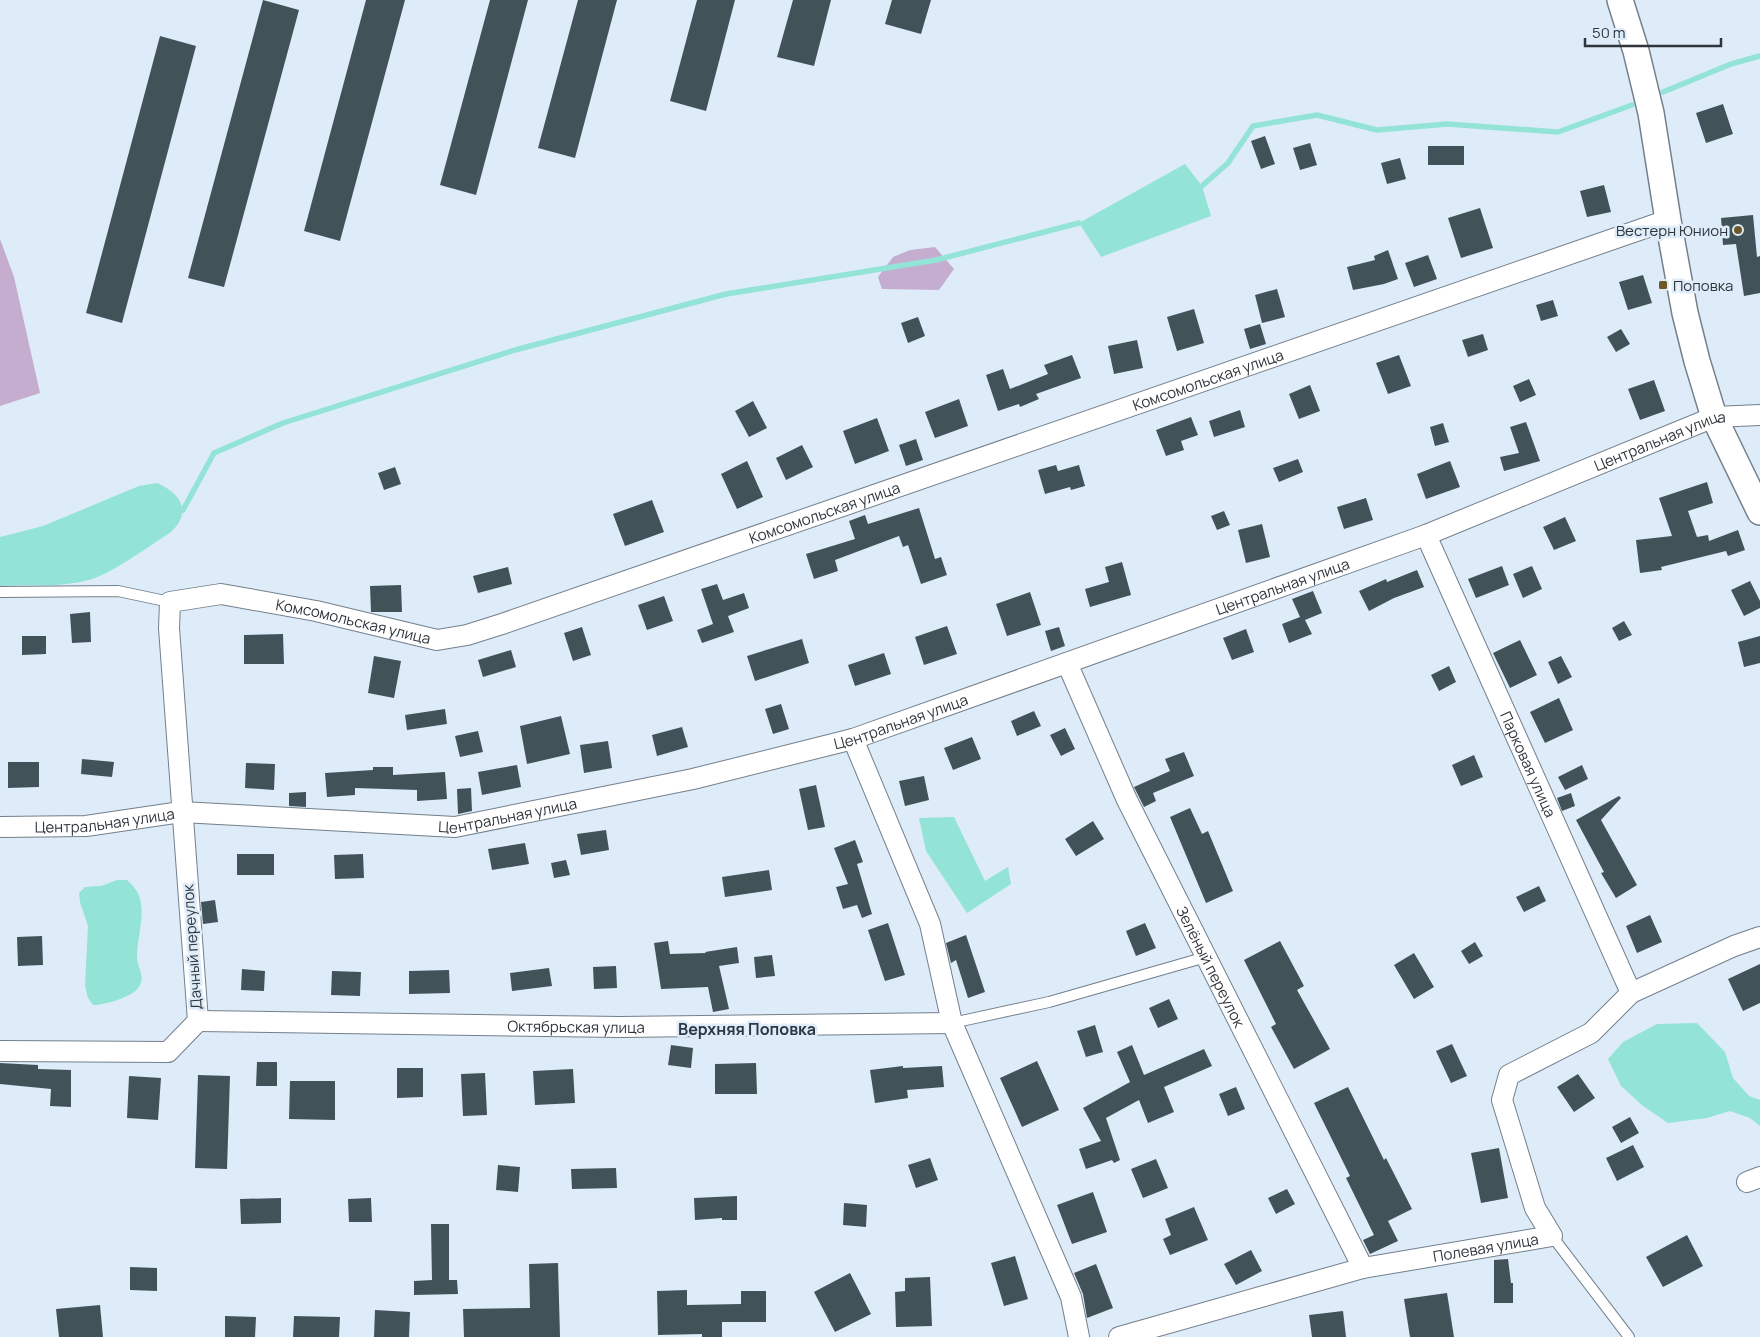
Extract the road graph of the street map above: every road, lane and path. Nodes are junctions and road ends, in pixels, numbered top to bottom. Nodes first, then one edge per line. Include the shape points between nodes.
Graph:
1 (1620, 0) edge
2 (1668, 220) junction
3 (1760, 415) edge
4 (1714, 416) junction
5 (1760, 512) edge
6 (1426, 535) junction
7 (0, 592) edge
8 (170, 602) junction
9 (1067, 662) junction
10 (853, 739) junction
11 (182, 812) junction
12 (0, 827) edge
13 (1760, 937) edge
14 (1206, 957) junction
15 (1631, 993) junction
16 (198, 1021) junction
17 (952, 1023) junction
18 (0, 1051) edge
19 (1552, 1236) junction
20 (1363, 1268) junction
21 (1079, 1337) edge
22 (1119, 1337) edge
23 (1629, 1337) edge

1 - 2 street via 1651,113
2 - 4 street via 1685,313
2 - 8 street, Комсомольская улица via 466,634 437,640 316,611 221,594
3 - 4 street, Центральная улица
4 - 5 street
4 - 6 street, Центральная улица
6 - 9 street, Центральная улица
6 - 15 street, Парковая улица
7 - 8 lane via 118,591
8 - 11 street
9 - 10 street, Центральная улица
9 - 14 street, Зелёный переулок via 1127,800
10 - 11 street, Центральная улица via 693,780 455,827
10 - 17 street via 930,924
11 - 12 street, Центральная улица via 86,826
11 - 16 street, Дачный переулок
13 - 15 street, Полевая улица
14 - 17 lane via 1049,1002
14 - 20 street, Зелёный переулок
15 - 19 street, Полевая улица via 1591,1033 1509,1075 1502,1100 1535,1208
16 - 17 street, Октябрьская улица via 620,1027
16 - 18 street, Дачный переулок via 168,1052
17 - 21 street via 1071,1297
19 - 20 street, Полевая улица
19 - 23 lane
20 - 22 street, Полевая улица

